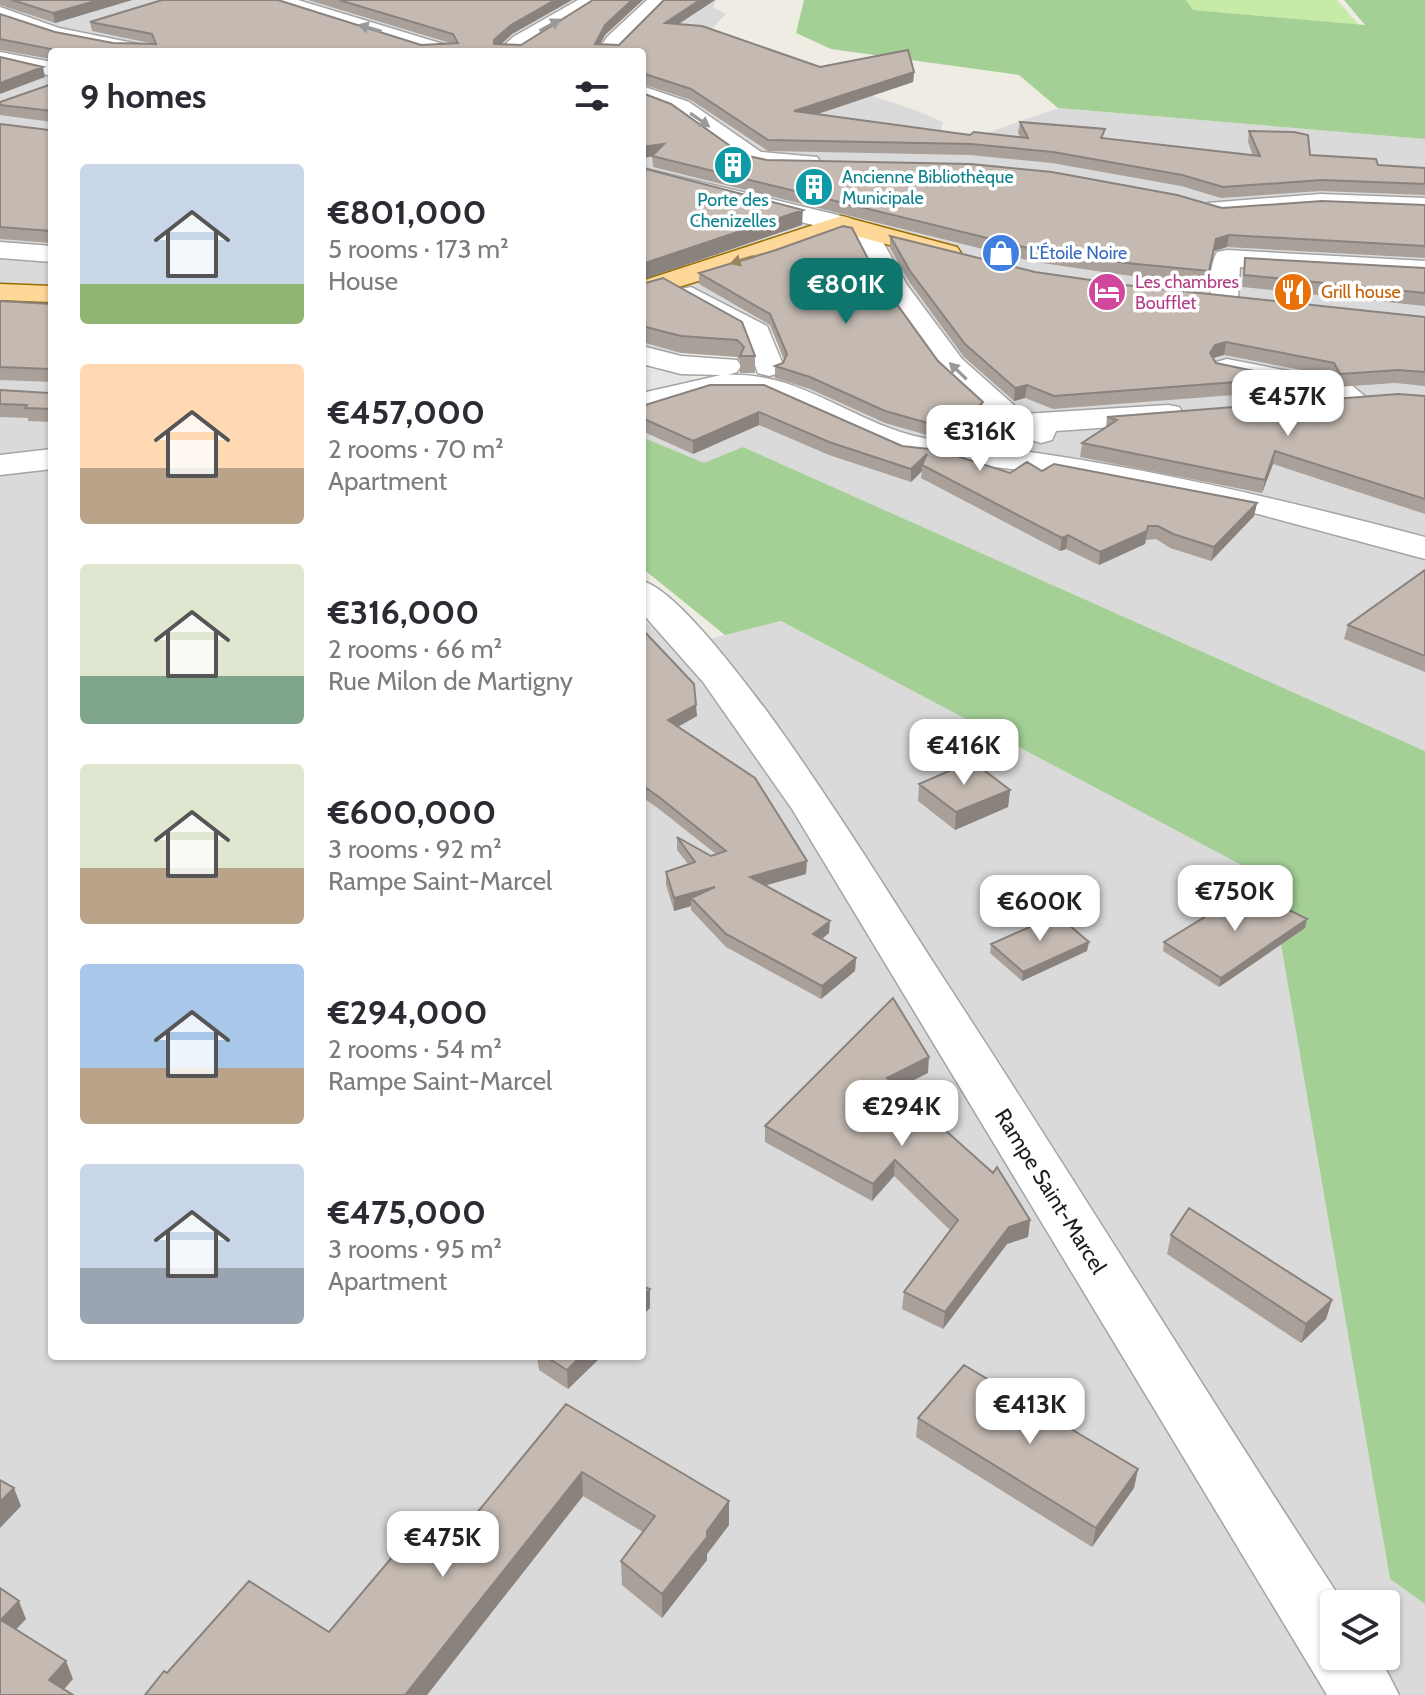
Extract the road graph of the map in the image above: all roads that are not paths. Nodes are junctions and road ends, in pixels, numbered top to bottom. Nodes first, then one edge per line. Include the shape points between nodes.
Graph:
1 (277, 0) edge
2 (593, 0) edge
3 (659, 0) edge
4 (0, 13) edge
5 (91, 22) edge
6 (33, 25) junction
7 (0, 33) edge
8 (54, 33) junction
9 (124, 48) edge
10 (432, 48) edge
11 (512, 48) edge
12 (610, 48) edge
13 (0, 58) edge
14 (48, 68) edge
15 (646, 94) edge
16 (830, 162) edge
17 (646, 176) edge
18 (646, 184) edge
19 (687, 185) junction
20 (1193, 201) edge
21 (1425, 206) edge
22 (853, 228) junction
23 (0, 250) edge
24 (48, 254) edge
25 (967, 258) edge
26 (0, 264) edge
27 (48, 265) edge
28 (1425, 269) edge
29 (655, 286) edge
30 (0, 292) edge
31 (48, 294) edge
32 (1195, 294) edge
33 (1224, 297) junction
34 (1255, 300) edge
35 (646, 356) edge
36 (769, 367) junction
37 (1225, 367) edge
38 (646, 402) edge
39 (1258, 406) edge
40 (1197, 411) edge
41 (1016, 424) junction
42 (48, 459) edge
43 (0, 465) edge
44 (1325, 489) edge
45 (1383, 505) edge
46 (1425, 519) edge
47 (1425, 548) edge
48 (646, 596) edge
49 (1320, 1624) edge
50 (1349, 1670) edge
51 (1365, 1695) edge

10 -> 1 street
11 -> 2 street
3 - 12 street
4 - 6 street
5 - 8 street
6 - 7 street
6 - 8 street
8 - 9 street
13 - 14 street
15 -> 16 street via 681,107 753,158
17 - 19 street
18 - 19 street
19 - 22 street
20 - 21 street via 1242,210 1308,203
22 - 25 main road
22 -> 29 main road
41 -> 22 street via 951,365
23 - 24 street
26 - 27 street
28 - 33 street via 1227,258
29 - 36 street via 757,332
30 - 31 main road
32 - 33 main road
33 - 34 main road
35 - 36 street via 696,367
36 - 41 street via 815,379 893,424 926,436 971,437
37 - 39 street via 1366,397
38 - 47 street via 703,384 753,383 773,387 902,446 1053,464 1261,504
40 - 41 street
41 - 44 street via 1132,455
42 - 43 street
45 - 46 street
48 - 49 street, Rampe Saint-Marcel via 696,647 755,721
50 - 51 street

